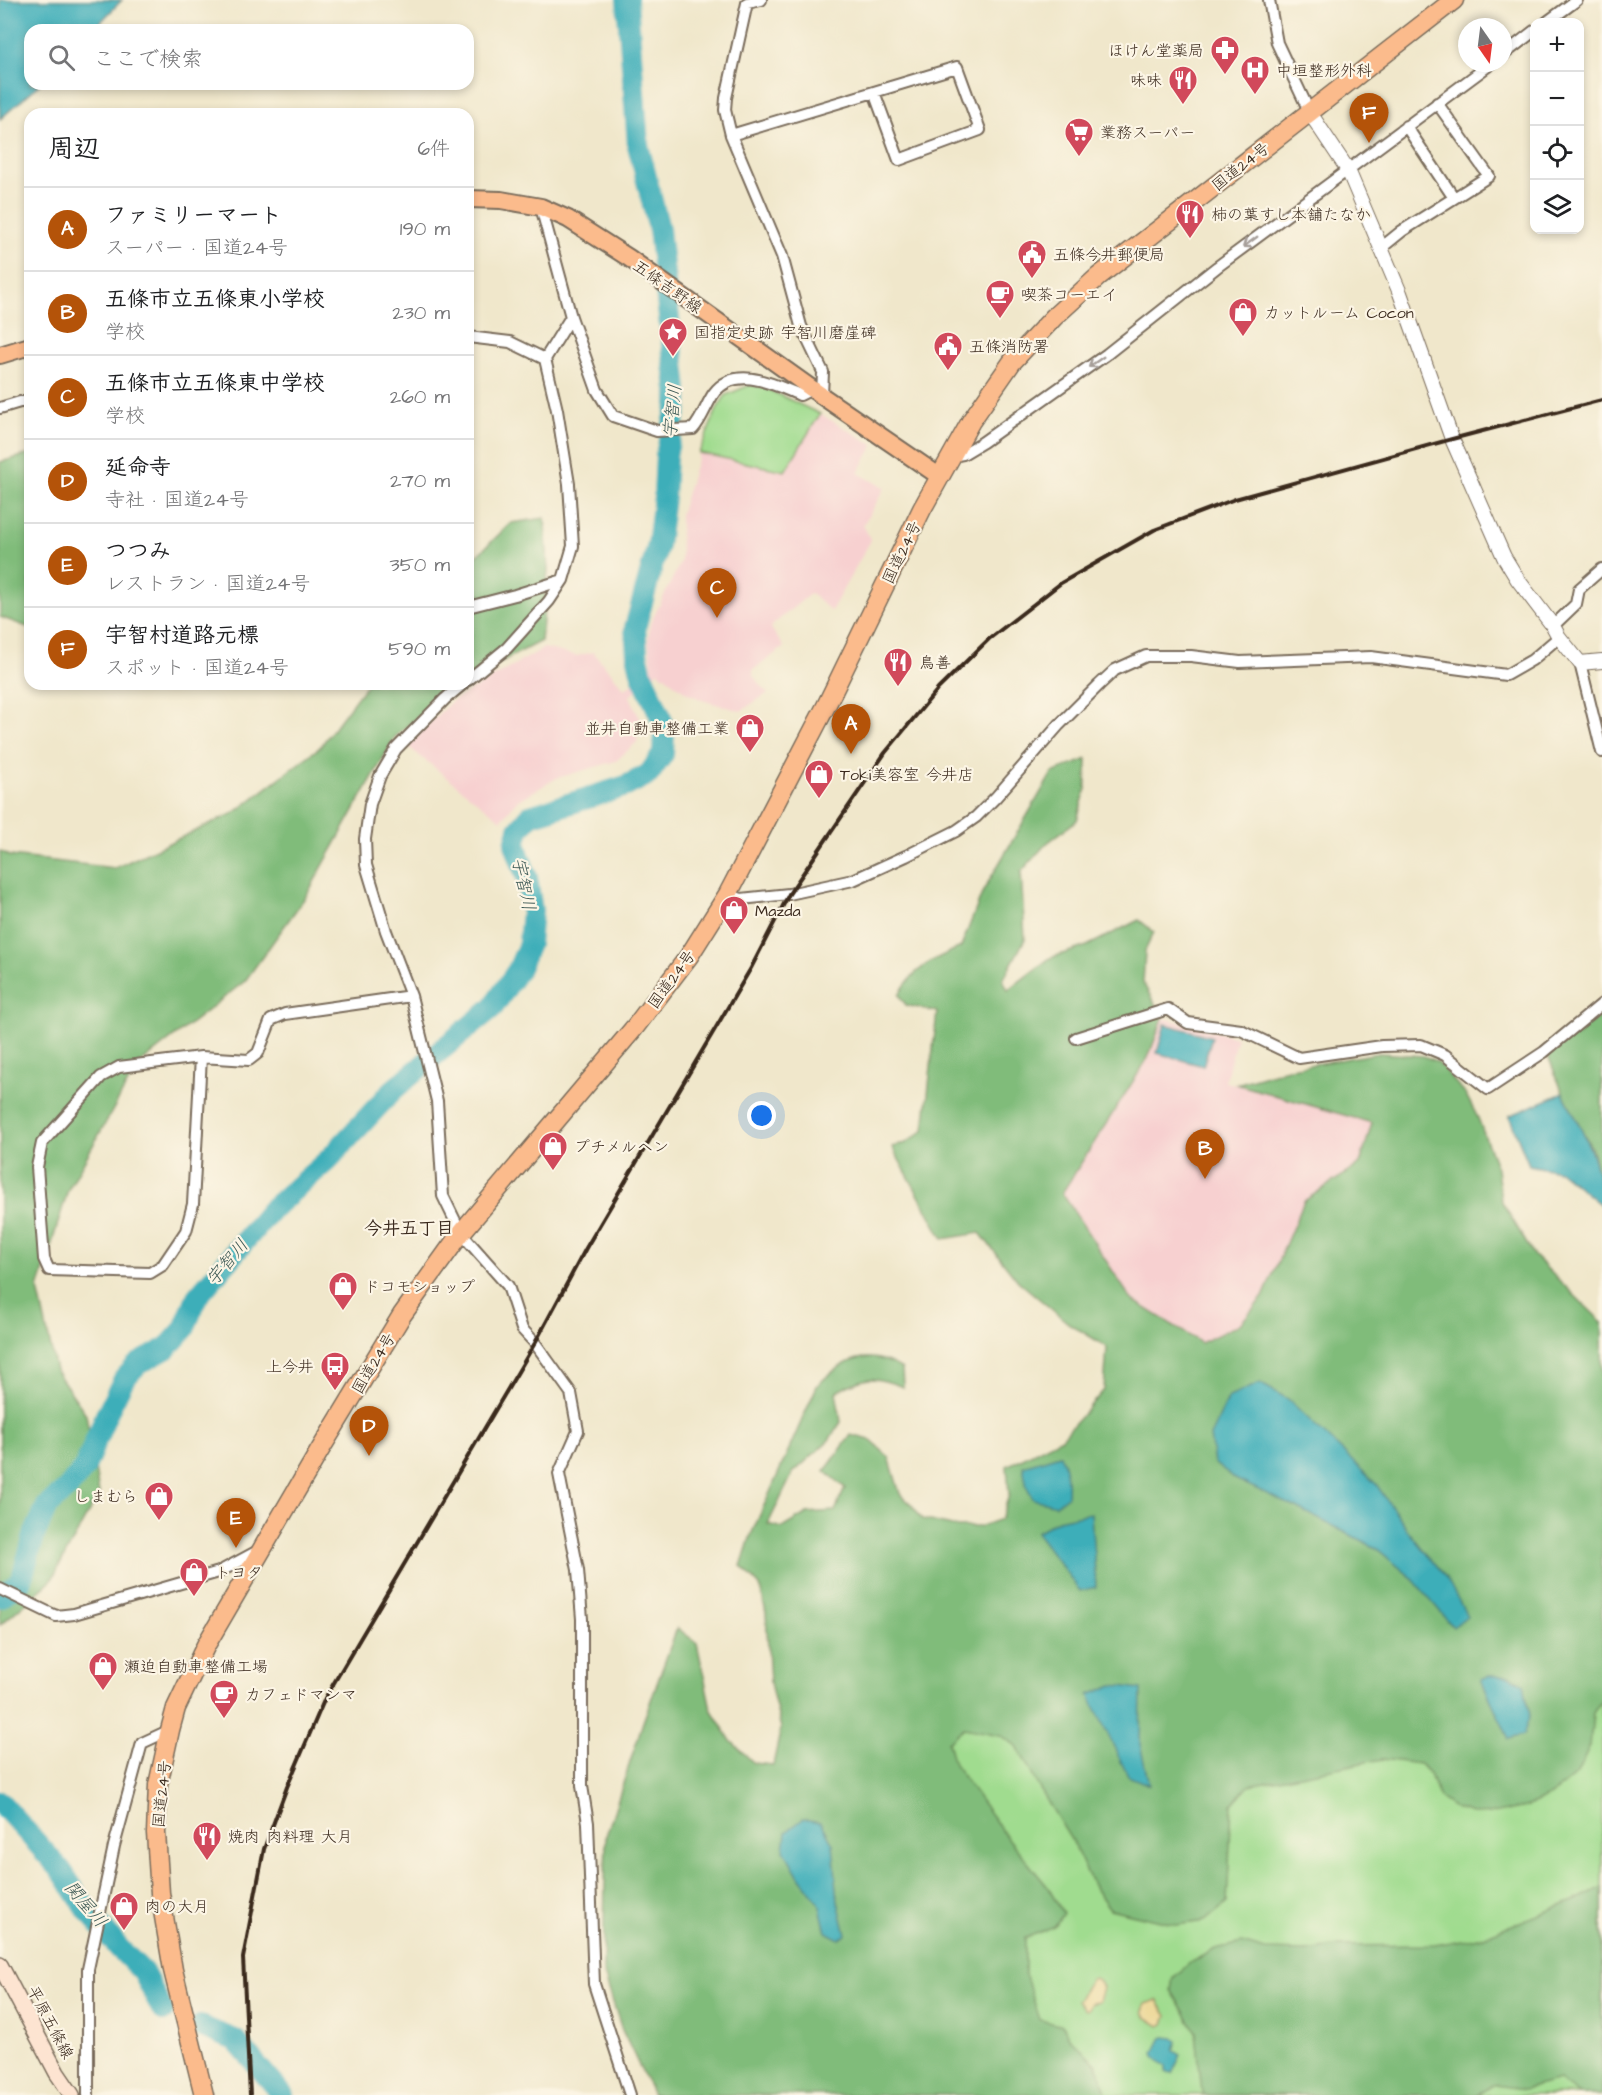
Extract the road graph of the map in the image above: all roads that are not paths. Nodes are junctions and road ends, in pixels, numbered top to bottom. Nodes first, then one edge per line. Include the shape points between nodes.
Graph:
1 (761, 0) edge
2 (1269, 0) edge
3 (1454, 0) edge
4 (1577, 0) edge
5 (1552, 18) edge
6 (1530, 34) edge
7 (1512, 48) edge
8 (1480, 72) edge
9 (874, 92) junction
10 (1437, 103) junction
11 (1310, 113) junction
12 (1406, 126) junction
13 (731, 135) junction
14 (1348, 170) junction
15 (1454, 198) junction
16 (474, 199) edge
17 (541, 207) junction
18 (1381, 248) junction
19 (571, 317) junction
20 (474, 339) edge
21 (24, 348) edge
22 (0, 355) edge
23 (545, 359) junction
24 (817, 392) junction
25 (24, 402) edge
26 (0, 408) edge
27 (951, 456) junction
28 (939, 476) junction
29 (1602, 569) edge
30 (563, 579) junction
31 (474, 606) edge
32 (1556, 631) junction
33 (1602, 661) edge
34 (1580, 663) junction
35 (474, 675) edge
36 (456, 690) edge
37 (1602, 752) edge
38 (728, 894) junction
39 (411, 996) junction
40 (1602, 1004) edge
41 (1076, 1038) dead end
42 (201, 1057) junction
43 (461, 1233) junction
44 (261, 1550) junction
45 (0, 1589) edge
46 (170, 1730) junction
47 (0, 1965) edge
48 (72, 2095) edge
49 (88, 2095) edge
50 (204, 2095) edge
51 (630, 2095) edge

1 - 13 street via 747,3 726,98
2 - 11 street via 1277,43
3 - 11 highway, 国道24号
4 - 5 street
6 - 7 street
8 - 10 street
9 - 9 street via 957,67 980,130 899,160
9 - 13 street
10 - 12 street
10 - 15 street via 1489,176
11 - 14 street
11 - 27 highway, 国道24号 via 1099,276 1054,316 1012,362
12 - 14 street
12 - 15 street
13 - 24 street via 782,256 801,326 823,372
14 - 18 street
14 -> 27 street via 1216,267 1107,354 983,442
15 - 18 street
16 - 17 main road, 五條吉野線
17 - 19 street
17 - 24 main road, 五條吉野線 via 568,219 629,258
18 - 32 street via 1452,439 1504,557
19 - 23 street
19 - 24 street via 597,390 613,416 657,431 693,429 715,392 745,377 764,380 800,395
20 - 23 street via 510,342
21 - 22 main road
23 - 30 street via 569,484 573,546
24 - 28 main road, 五條吉野線
25 - 26 street
27 - 28 highway, 国道24号
28 - 38 highway, 国道24号
29 - 32 street via 1579,589 1576,604
30 - 31 street
30 - 35 street via 507,648
32 - 34 street
32 - 38 street via 1532,660 1506,675 1371,657 1240,662 1146,656 1115,670 1059,725 996,797 956,831 853,880 789,894 741,899
33 - 34 street
34 - 37 street
36 - 39 street via 396,749 370,804 366,865
38 - 43 highway, 国道24号 via 689,956 635,1027
39 - 42 street via 285,1014 271,1020 258,1053 249,1060
39 - 43 street via 437,1101 443,1196
40 - 41 street via 1544,1052 1488,1089 1445,1055 1421,1046 1382,1046 1299,1058 1241,1030 1188,1023 1168,1009
42 - 42 street via 119,1067 101,1077 42,1143 37,1167 44,1259 50,1270 150,1274 163,1265 186,1231 193,1204
43 - 44 highway, 国道24号 via 402,1315
43 - 51 street via 508,1286 522,1329 571,1394 577,1421 578,1431 559,1474 578,1570 582,1619 582,1786 588,1822 594,1984
44 - 45 street via 219,1572 74,1614 56,1616
44 - 46 highway, 国道24号 via 206,1645 176,1708
46 - 49 street via 142,1743 114,1846 88,1969
46 - 50 highway, 国道24号 via 159,1785 156,1833 160,1893 173,1970
47 - 48 main road, 平原五條線

